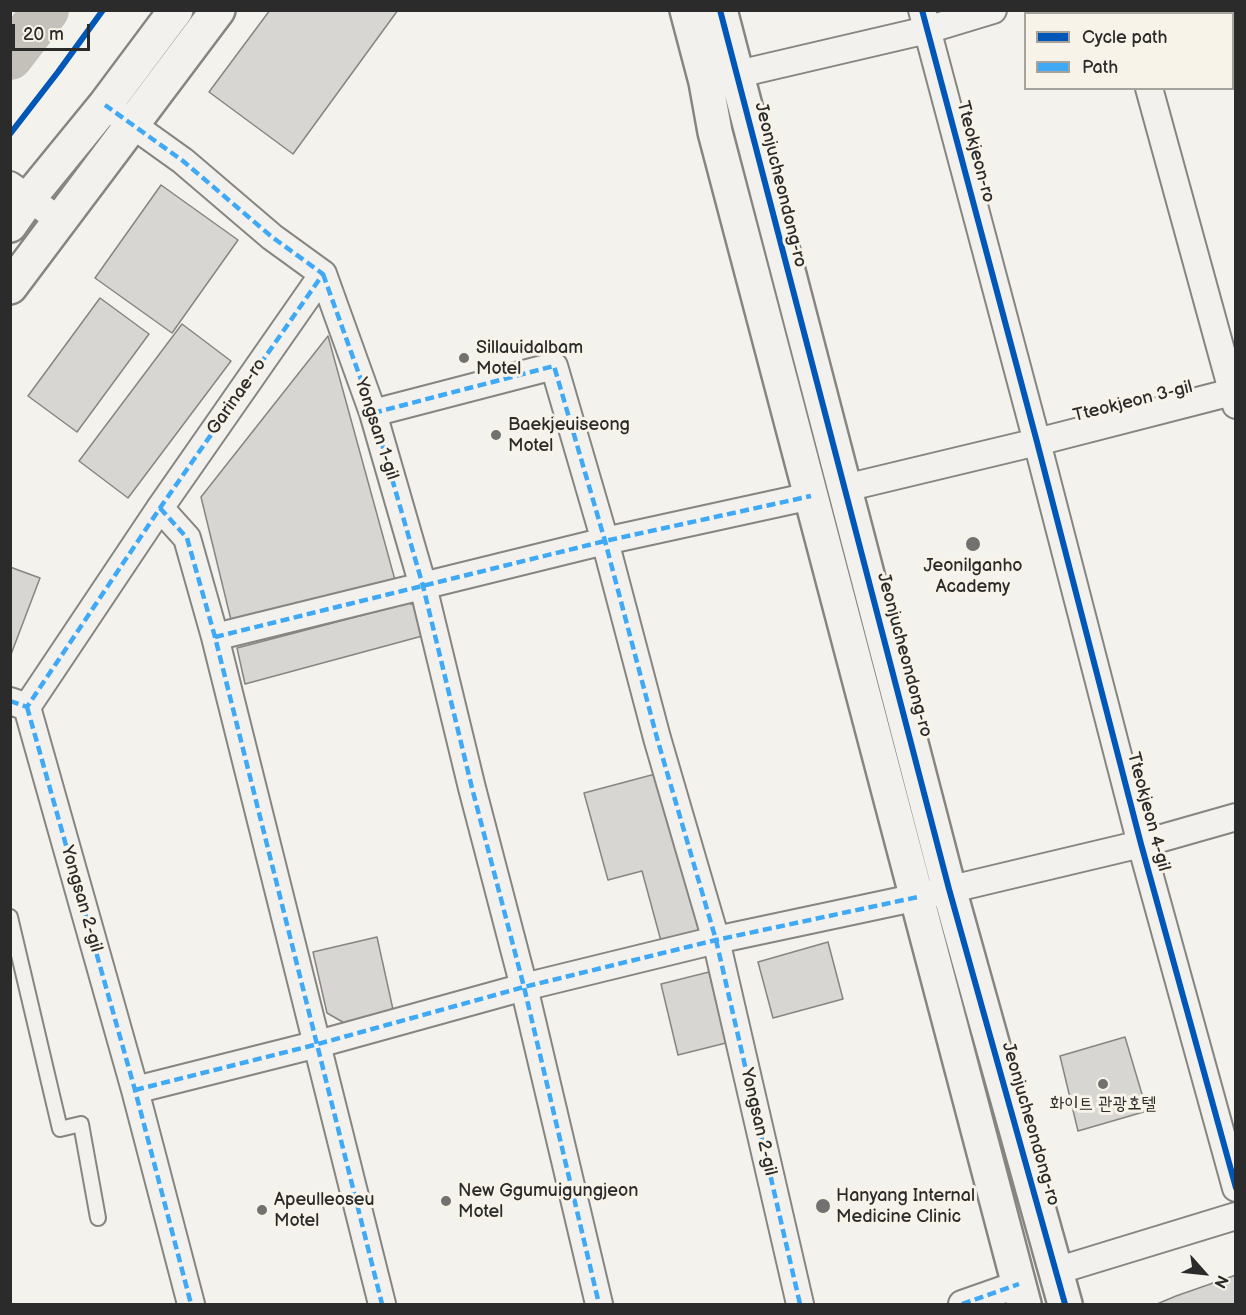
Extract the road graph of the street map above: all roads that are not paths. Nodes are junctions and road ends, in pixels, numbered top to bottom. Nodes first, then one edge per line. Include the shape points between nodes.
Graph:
1 (176, 10) edge
2 (219, 10) edge
3 (663, 10) edge
4 (687, 10) edge
5 (720, 10) edge
6 (993, 10) edge
7 (924, 20) edge
8 (721, 78) junction
9 (1150, 90) edge
10 (105, 105) junction
11 (132, 125) junction
12 (17, 190) edge
13 (730, 191) junction
14 (61, 221) junction
15 (10, 225) edge
16 (323, 274) junction
17 (10, 287) edge
18 (1234, 396) edge
19 (372, 413) junction
20 (1037, 442) junction
21 (845, 488) junction
22 (811, 496) junction
23 (160, 508) junction
24 (605, 541) junction
25 (423, 586) junction
26 (215, 637) junction
27 (19, 704) edge
28 (1236, 817) edge
29 (1140, 844) junction
30 (949, 889) junction
31 (918, 897) junction
32 (10, 917) edge
33 (716, 940) junction
34 (524, 987) junction
35 (318, 1044) junction
36 (135, 1090) junction
37 (1236, 1188) edge
38 (1236, 1216) edge
39 (98, 1218) dead end
40 (1056, 1271) junction
41 (1022, 1294) edge
42 (191, 1305) edge
43 (382, 1305) edge
44 (599, 1305) edge
45 (800, 1305) edge
46 (963, 1305) edge
47 (1065, 1305) edge

1 - 10 street
2 - 11 street
3 - 13 street via 713,192
4 - 8 street, Jeonjucheondong-ro
5 - 8 street, Jeonjucheondong-ro
6 - 7 street
7 - 8 street
7 - 20 street, Tteokjeon-ro
8 - 13 street, Jeonjucheondong-ro via 715,132
8 - 21 street, Jeonjucheondong-ro
9 - 18 street, Tteokjeon 3-gil
10 - 11 street
10 - 12 street
11 - 14 street
11 - 16 street
12 - 14 street
12 - 15 street
13 - 22 street, Jeonjucheondong-ro
14 - 17 street
16 - 19 street, Yongsan 1-gil
16 - 23 street, Garinae-ro
18 - 20 street, Tteokjeon 3-gil
19 - 24 street via 554,366
19 - 25 street, Yongsan 1-gil
20 - 21 street, Tteokjeon 3-gil
20 - 29 street, Tteokjeon 4-gil
21 - 30 street, Jeonjucheondong-ro
22 - 24 street
22 - 31 street, Jeonjucheondong-ro
23 - 26 street via 188,538
23 - 27 street, Garinae-ro
24 - 25 street
24 - 33 street, Yongsan 2-gil
25 - 26 street
25 - 34 street, Yongsan 1-gil
26 - 35 street
27 - 36 street, Yongsan 2-gil
28 - 29 street, Tteokjeon 4-gil
29 - 30 street, Tteokjeon 4-gil
29 - 37 street, Tteokjeon 4-gil
30 - 31 street, Tteokjeon 4-gil
30 - 40 street, Jeonjucheondong-ro
31 - 33 street
31 - 41 street, Jeonjucheondong-ro
32 - 39 lane via 60,1129 81,1124
33 - 34 street
33 - 45 street, Yongsan 2-gil
34 - 35 street
34 - 44 street
35 - 36 street
35 - 43 street
36 - 42 street, Yongsan 2-gil
38 - 40 street
40 - 47 street, Jeonjucheondong-ro
41 - 46 street

